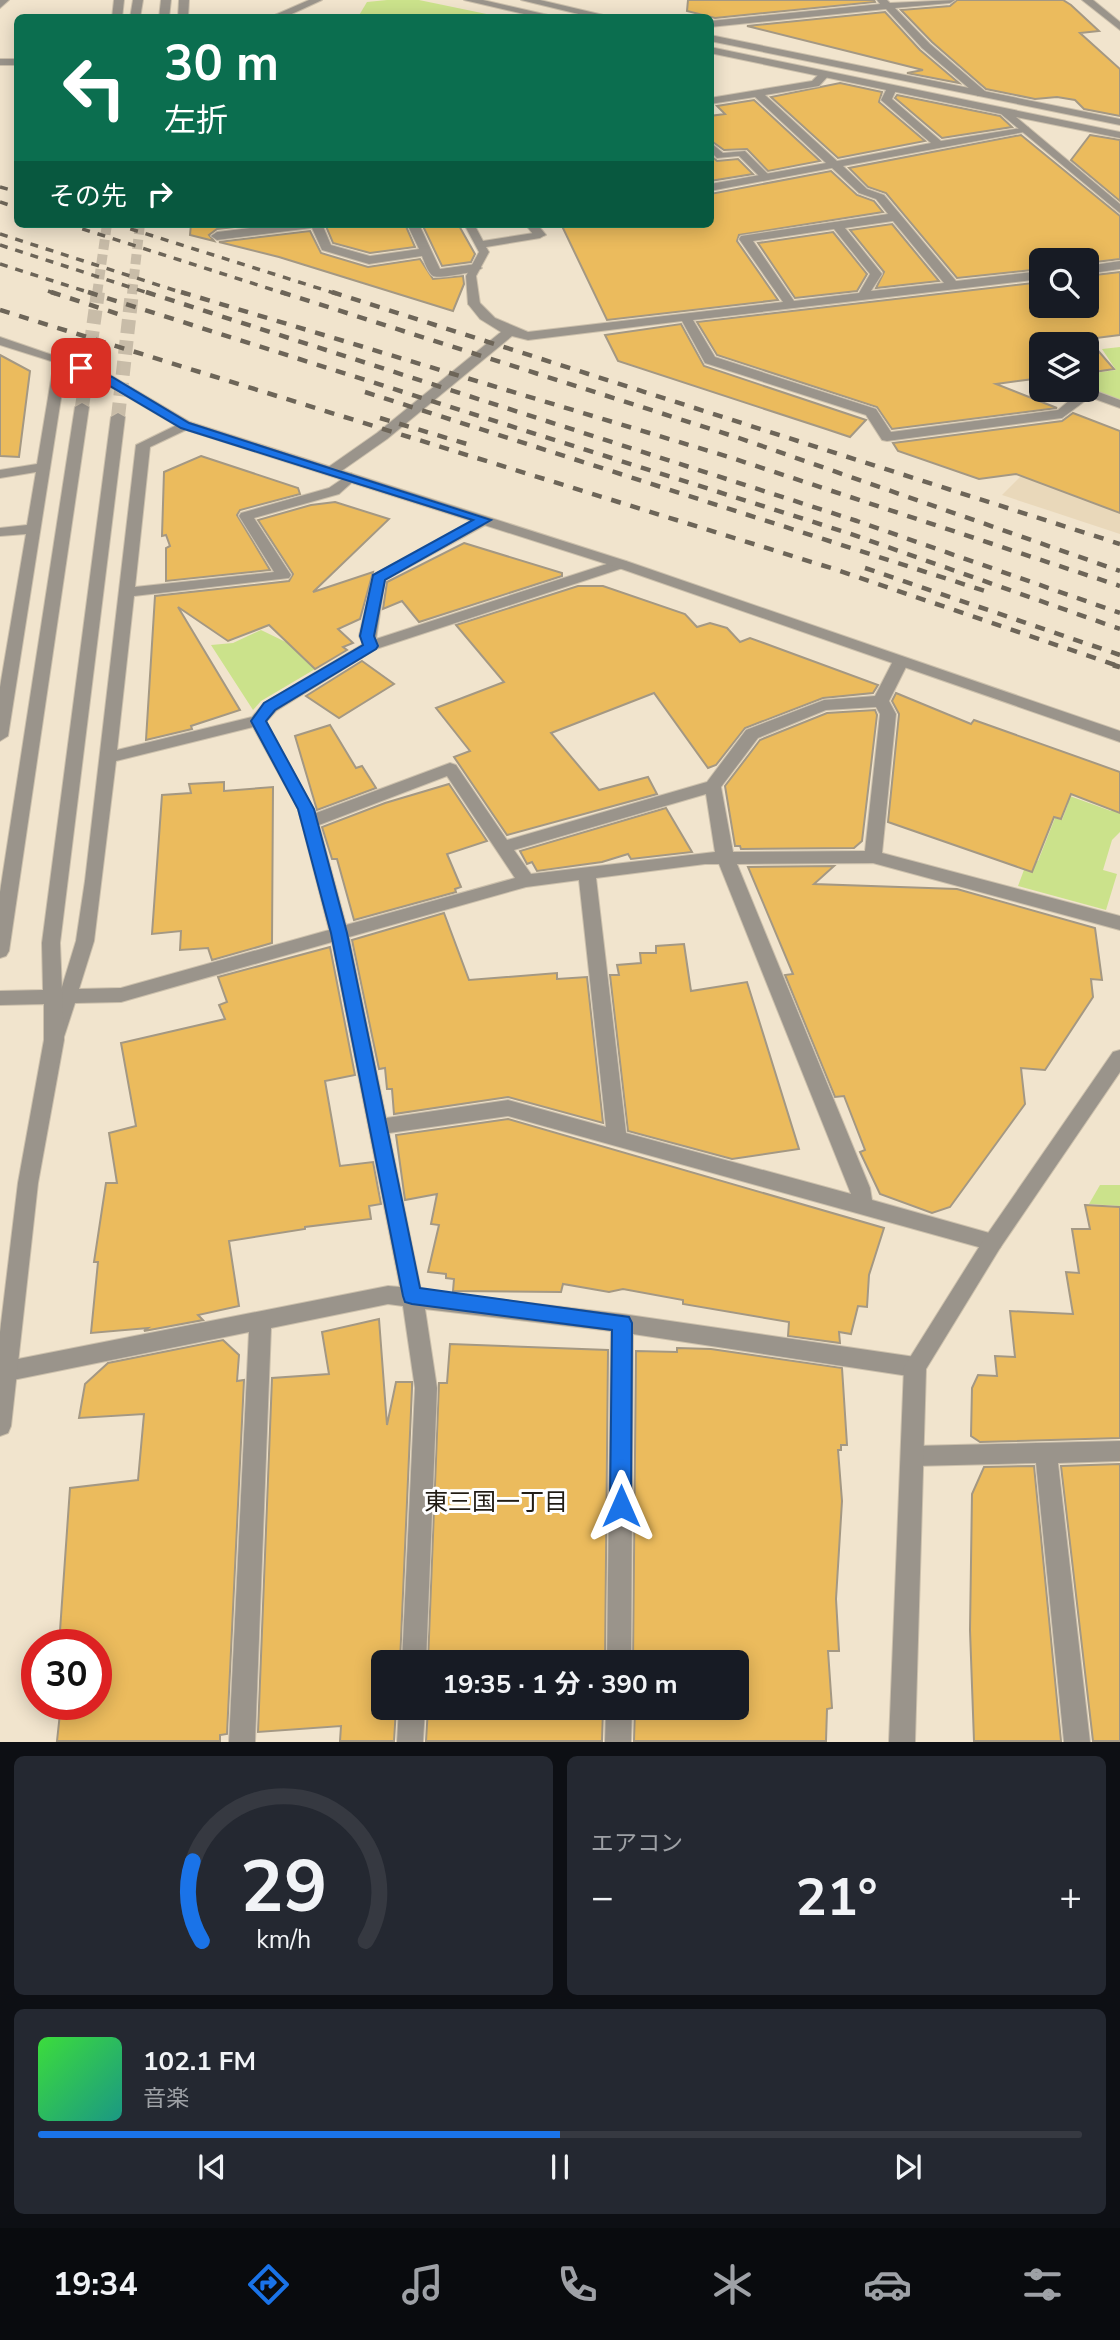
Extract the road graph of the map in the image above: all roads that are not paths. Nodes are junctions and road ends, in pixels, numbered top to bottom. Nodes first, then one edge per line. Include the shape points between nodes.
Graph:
1 (4, 0) edge
2 (316, 0) edge
3 (332, 0) edge
4 (469, 0) edge
5 (526, 0) edge
6 (950, 0) edge
7 (1087, 0) edge
8 (885, 3) edge
9 (0, 5) edge
10 (294, 14) edge
11 (534, 14) edge
12 (592, 14) edge
13 (714, 24) edge
14 (1120, 27) edge
15 (714, 39) edge
16 (714, 51) edge
17 (825, 74) junction
18 (892, 88) junction
19 (757, 93) junction
20 (982, 94) junction
21 (714, 101) edge
22 (1001, 110) junction
23 (1120, 122) edge
24 (1024, 129) junction
25 (1120, 135) edge
26 (938, 144) junction
27 (714, 149) edge
28 (836, 166) junction
29 (768, 178) junction
30 (714, 187) edge
31 (1120, 210) edge
32 (894, 217) junction
33 (837, 226) junction
34 (282, 228) edge
35 (316, 228) edge
36 (415, 228) edge
37 (472, 228) edge
38 (534, 228) edge
39 (540, 235) joint
40 (218, 236) dead end
41 (482, 244) junction
42 (426, 252) junction
43 (1120, 265) edge
44 (476, 268) junction
45 (1099, 268) edge
46 (1029, 276) edge
47 (953, 286) junction
48 (865, 297) junction
49 (474, 304) joint
50 (791, 306) junction
51 (686, 317) junction
52 (509, 332) junction
53 (0, 341) edge
54 (61, 360) junction
55 (1099, 396) edge
56 (1076, 402) edge
57 (1120, 404) edge
58 (82, 407) tunnel mouth
59 (118, 417) tunnel mouth
60 (185, 425) junction
61 (42, 467) junction
62 (332, 471) junction
63 (0, 474) edge
64 (351, 477) junction
65 (484, 520) junction
66 (33, 530) junction
67 (0, 532) edge
68 (621, 564) junction
69 (127, 592) junction
70 (371, 646) junction
71 (901, 661) junction
72 (5, 667) edge
73 (881, 701) junction
74 (258, 721) junction
75 (0, 736) edge
76 (1120, 737) edge
77 (109, 758) junction
78 (713, 786) junction
79 (309, 821) junction
80 (503, 847) junction
81 (725, 857) junction
82 (873, 857) junction
83 (587, 873) junction
84 (526, 881) junction
85 (1120, 923) edge
86 (339, 933) junction
87 (0, 951) edge
88 (59, 996) junction
89 (0, 998) edge
90 (1120, 1057) edge
91 (379, 1126) junction
92 (617, 1138) junction
93 (863, 1208) junction
94 (993, 1242) junction
95 (412, 1296) junction
96 (260, 1321) junction
97 (622, 1323) junction
98 (915, 1367) junction
99 (8, 1371) junction
100 (0, 1426) edge
101 (1120, 1451) edge
102 (1046, 1455) junction
103 (914, 1456) junction
104 (415, 1650) edge
105 (619, 1650) edge
106 (411, 1720) edge
107 (619, 1720) edge
108 (242, 1741) edge
109 (410, 1741) edge
110 (618, 1741) edge
111 (902, 1741) edge
112 (1077, 1741) edge

1 - 9 street
2 - 3 street
2 - 10 street
4 - 11 street
5 - 12 street
6 - 8 street
7 - 14 street
8 - 13 street
8 - 20 street
15 - 20 street
16 - 17 street
17 - 18 street
17 - 19 street via 815,84
18 - 22 street
18 - 26 street via 886,100
19 - 21 street
19 - 28 street
20 - 22 street
20 - 23 street
22 - 24 street
22 - 25 street
24 - 26 street
24 - 31 street
26 - 28 street
27 - 29 lane via 721,156 741,153
28 - 29 street
28 - 32 street via 863,191 880,197
29 - 30 street
32 - 33 street
32 - 47 street
33 - 48 street via 876,274
33 - 50 street via 745,239
34 - 40 street
35 - 42 street via 327,247 369,260
36 - 42 street
37 - 41 lane
38 - 39 street
39 - 41 lane
41 - 44 lane via 484,252
42 - 44 street via 436,273
43 - 45 street
44 - 49 lane via 471,276
46 - 47 street
47 - 48 street
48 - 50 street
49 - 52 street via 482,317
50 - 51 street
51 - 52 street via 528,336
51 - 56 street via 709,360 871,412 887,437 1062,414
52 - 62 street
53 - 54 street
54 - 60 street via 107,379
54 - 61 street
55 - 57 lane
58 - 87 street
59 - 88 street via 51,943
60 - 62 street
60 - 69 street via 143,445
61 - 63 street
61 - 66 street
62 - 64 street
64 - 65 street
64 - 69 street via 334,491 246,516 284,575
65 - 68 street
65 - 70 street via 378,578 367,636
66 - 67 street
66 - 72 street
68 - 70 street
68 - 71 street
69 - 77 street
70 - 74 street via 270,707
71 - 73 street
71 - 76 street
72 - 75 street
73 - 78 street via 824,705 752,734
73 - 82 street via 888,713
74 - 77 street
74 - 79 street
77 - 88 street via 85,940
78 - 80 street
78 - 81 street
79 - 80 street via 450,769
79 - 86 street
80 - 84 street
81 - 82 street
81 - 83 street
81 - 93 street via 860,1188
82 - 85 street
83 - 84 street
83 - 92 street
84 - 86 street
86 - 88 street via 121,995
86 - 91 street
88 - 89 street
88 - 99 street via 28,1183
90 - 94 street
91 - 92 street via 508,1108
91 - 95 street
92 - 93 street
93 - 94 street
94 - 98 street
95 - 96 street via 388,1295
95 - 97 street
95 - 104 street via 426,1388
96 - 99 street
96 - 108 street
97 - 98 street
97 - 105 street
98 - 103 street
99 - 100 street
101 - 102 street
102 - 103 street
102 - 112 street
103 - 111 street
106 - 109 street
107 - 110 street

